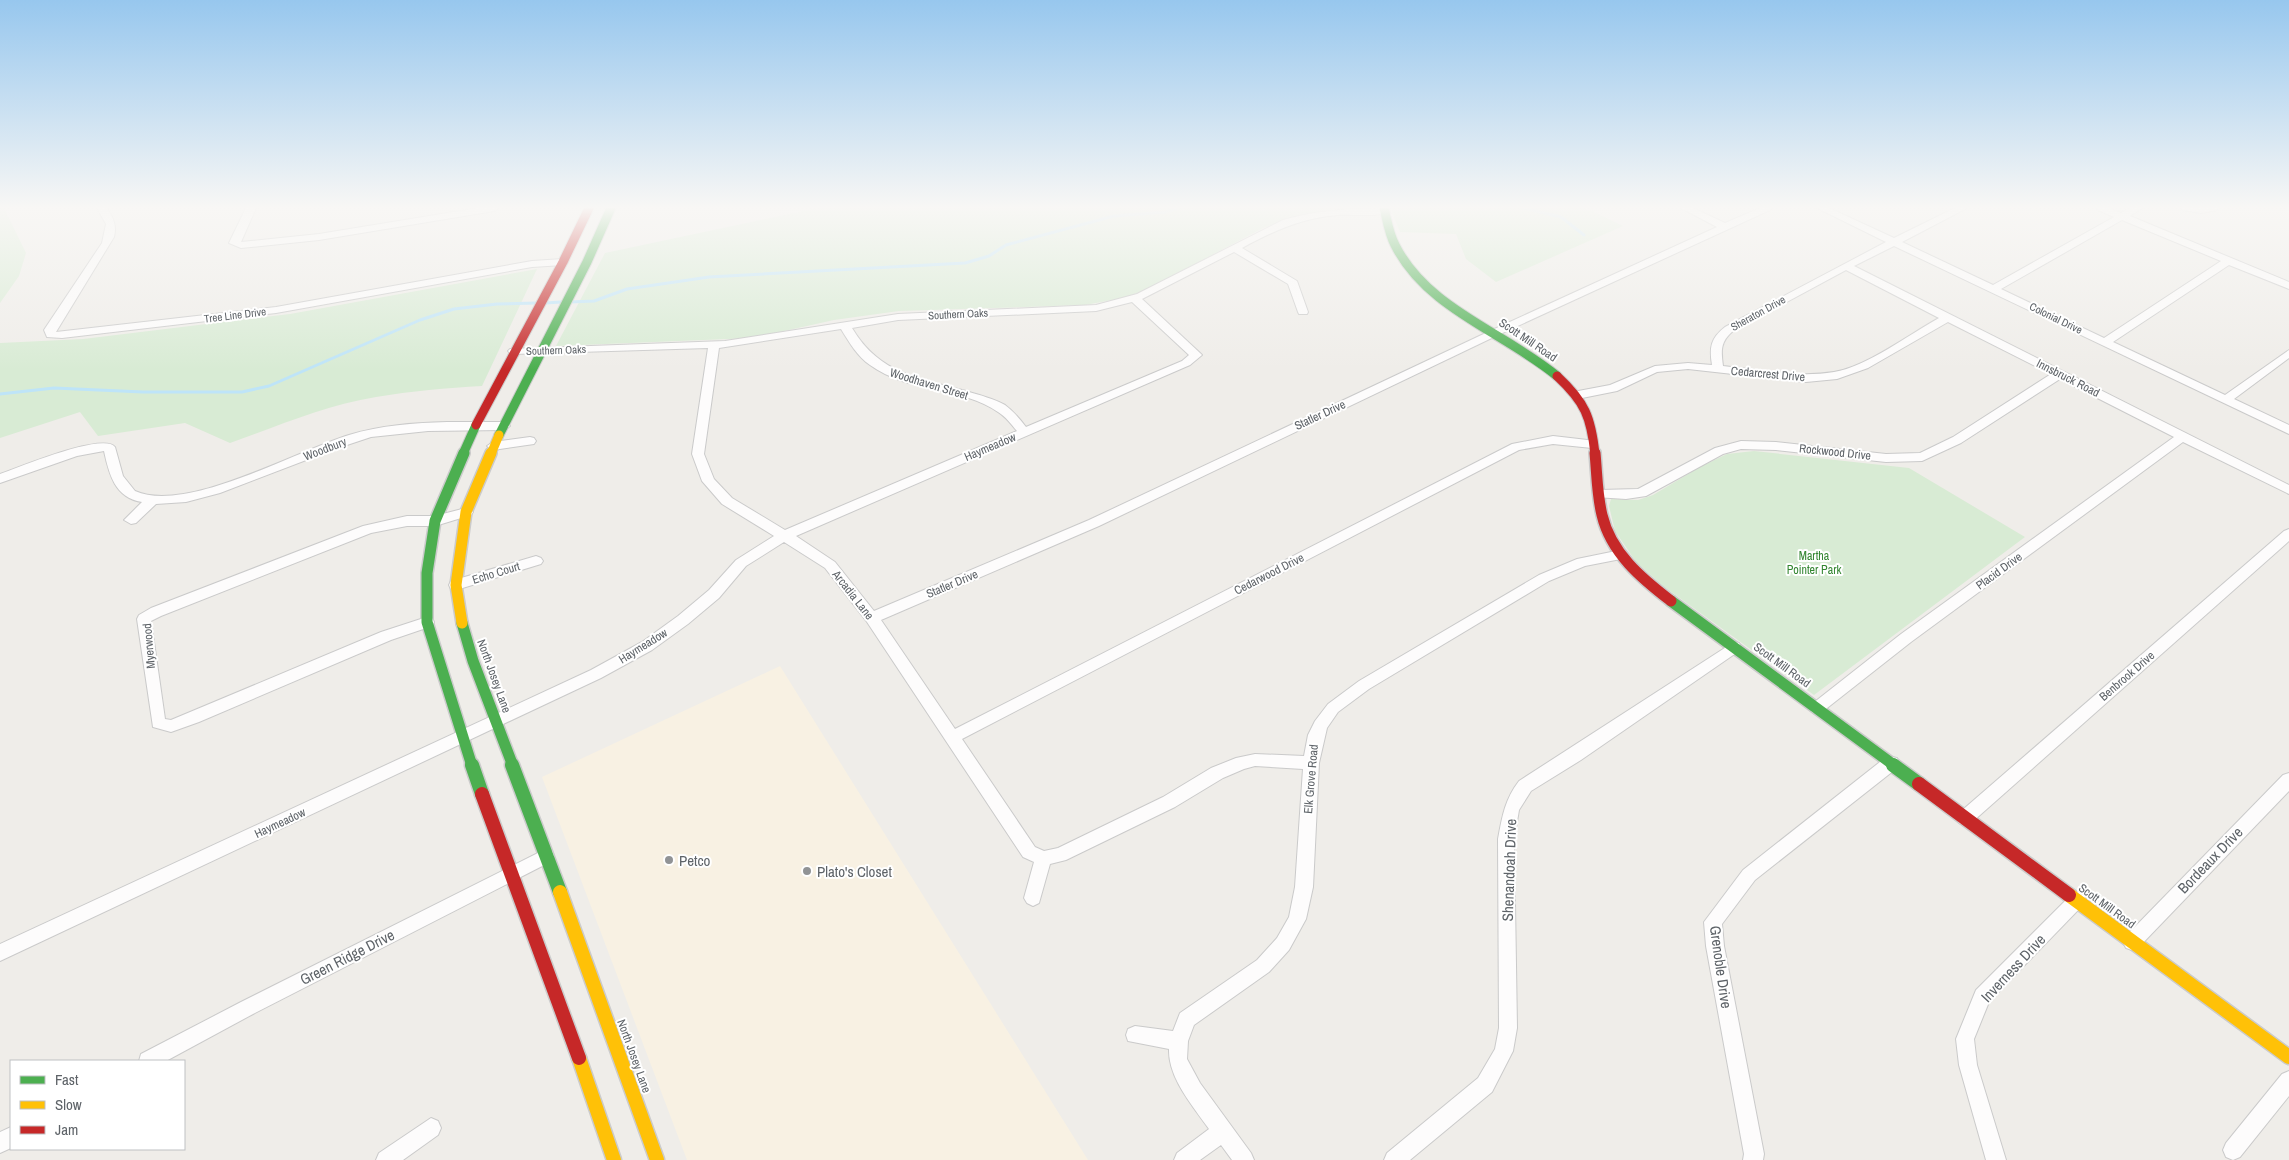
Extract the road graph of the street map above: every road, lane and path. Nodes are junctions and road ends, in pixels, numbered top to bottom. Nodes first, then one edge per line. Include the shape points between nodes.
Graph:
1 (94, 262) edge
2 (561, 262) edge
3 (563, 262) edge
4 (587, 262) edge
5 (1208, 262) edge
6 (1261, 262) edge
7 (1403, 262) edge
8 (1646, 262) edge
9 (1854, 262) edge
10 (1939, 262) edge
11 (2040, 262) edge
12 (2226, 262) edge
13 (2231, 262) edge
14 (1846, 266) junction
15 (2289, 286) edge
16 (1995, 288) junction
17 (1136, 299) junction
18 (1302, 312) dead end
19 (1948, 317) junction
20 (844, 324) junction
21 (1494, 333) junction
22 (2105, 342) junction
23 (714, 345) junction
24 (541, 350) junction
25 (514, 351) junction
26 (2289, 354) edge
27 (1718, 369) junction
28 (2059, 374) junction
29 (1577, 395) junction
30 (2225, 400) junction
31 (504, 426) junction
32 (474, 427) junction
33 (2289, 430) edge
34 (1024, 432) junction
35 (2183, 436) junction
36 (530, 441) dead end
37 (1592, 444) junction
38 (493, 446) junction
39 (0, 480) edge
40 (2289, 490) edge
41 (1600, 494) junction
42 (152, 500) junction
43 (466, 512) junction
44 (131, 520) dead end
45 (435, 521) junction
46 (2289, 534) edge
47 (784, 536) junction
48 (1621, 555) junction
49 (536, 561) dead end
50 (456, 585) junction
51 (872, 618) junction
52 (427, 622) junction
53 (1734, 647) junction
54 (1817, 708) junction
55 (496, 720) junction
56 (952, 737) junction
57 (462, 738) junction
58 (1311, 763) junction
59 (1891, 763) junction
60 (2289, 780) edge
61 (1965, 818) junction
62 (546, 856) junction
63 (1043, 858) junction
64 (510, 874) junction
65 (1033, 898) dead end
66 (2077, 900) junction
67 (2132, 942) junction
68 (0, 953) edge
69 (1135, 1035) dead end
70 (1179, 1041) junction
71 (2289, 1057) edge
72 (150, 1060) edge
73 (2289, 1081) edge
74 (431, 1128) dead end
75 (1224, 1131) junction
76 (2233, 1150) dead end
77 (386, 1160) edge
78 (614, 1160) edge
79 (657, 1160) edge
80 (1184, 1160) edge
81 (1244, 1160) edge
82 (1394, 1160) edge
83 (1753, 1160) edge
84 (1996, 1160) edge

1 - 2 street, Tree Line Drive via 50,330 51,335 276,310 532,264
3 - 25 main road
4 - 24 main road, North Josey Lane
5 - 17 street, Southern Oaks
6 - 18 street via 1292,283
7 - 21 main road, Scott Mill Road via 1425,288
8 - 21 street, Statler Drive
9 - 14 street, Sheraton Drive
10 - 16 street, Colonial Drive
11 - 16 street
12 - 22 street
13 - 15 street
14 - 19 street, Innsbruck Road
14 - 27 street, Sheraton Drive via 1722,334 1715,344
16 - 22 street, Colonial Drive
17 - 20 street, Southern Oaks via 1083,309 898,316
17 - 34 street, Haymeadow via 1196,355 1186,363
19 - 27 street, Cedarcrest Drive via 1864,366 1837,375 1806,378
19 - 28 street, Innsbruck Road
20 - 23 street, Southern Oaks
20 - 34 street, Woodhaven Street via 851,340 872,363 887,372 998,406
21 - 29 main road, Scott Mill Road via 1545,366
21 - 51 street, Statler Drive via 1094,523
22 - 30 street, Colonial Drive
23 - 24 street, Southern Oaks
23 - 47 street, Arcadia Lane via 700,430 700,462 708,481 727,501
24 - 25 street, Southern Oaks
24 - 31 main road, North Josey Lane
25 - 32 main road
26 - 30 street
27 - 29 street, Cedarcrest Drive via 1688,366 1655,369 1613,388
28 - 35 street, Innsbruck Road
28 - 41 street, Rockwood Drive via 1957,440 1922,458 1886,458 1741,445 1719,451 1641,493
29 - 37 main road, Scott Mill Road via 1586,415
30 - 33 street, Colonial Drive
31 - 32 street, Woodbury
31 - 38 main road, North Josey Lane
32 - 42 street, Woodbury via 424,427 354,438 216,490 194,496
32 - 45 main road
34 - 47 street, Haymeadow
35 - 40 street, Innsbruck Road
35 - 54 street, Placid Drive
36 - 38 street
37 - 41 main road, Scott Mill Road
37 - 56 street, Cedarwood Drive via 1553,440 1516,446
38 - 43 main road, North Josey Lane
39 - 42 street, Woodbury via 88,449 106,446 120,484 135,497
41 - 48 main road, Scott Mill Road via 1606,528
42 - 44 street
43 - 45 street, Myerwood
43 - 50 main road, North Josey Lane
45 - 52 main road via 427,573
45 - 52 street, Myerwood via 408,521 368,529 144,619 158,723 171,726 194,718 386,636
46 - 61 street, Benbrook Drive
47 - 51 street, Arcadia Lane via 830,565
47 - 55 street, Haymeadow via 741,563 714,594 647,646 596,674
48 - 53 main road, Scott Mill Road via 1656,590
48 - 58 street, Elk Grove Road via 1582,562 1544,578 1364,685 1333,708 1320,725
49 - 50 street, Echo Court
50 - 55 main road, North Josey Lane via 461,623
51 - 56 street, Arcadia Lane
52 - 57 main road
53 - 54 main road, Scott Mill Road
53 - 82 street, Shenandoah Drive via 1525,786 1517,796 1510,810 1506,839 1508,1028 1504,1051 1485,1085
54 - 59 main road, Scott Mill Road
55 - 57 street, Haymeadow
55 - 62 main road, North Josey Lane
56 - 63 street, Arcadia Lane via 1029,852
57 - 64 main road
57 - 68 street, Haymeadow
58 - 63 street via 1255,760 1242,763 1217,773 1169,802 1075,849 1060,856
58 - 70 street, Elk Grove Road via 1304,887 1297,919 1283,944 1263,966 1187,1020
59 - 61 main road, Scott Mill Road
59 - 83 street, Grenoble Drive via 1749,875 1713,922
60 - 67 street, Bordeaux Drive
61 - 66 main road, Scott Mill Road
62 - 64 street, Green Ridge Drive
62 - 79 main road, North Josey Lane
63 - 65 street
64 - 72 street, Green Ridge Drive
64 - 78 main road
66 - 67 main road, Scott Mill Road
66 - 84 street, Inverness Drive via 1982,996 1965,1039 1968,1065
67 - 71 main road, Scott Mill Road
69 - 70 street
70 - 75 street, Elk Grove Road via 1178,1060 1184,1073
73 - 76 street
74 - 77 street
75 - 80 street
75 - 81 street, Elk Grove Road

